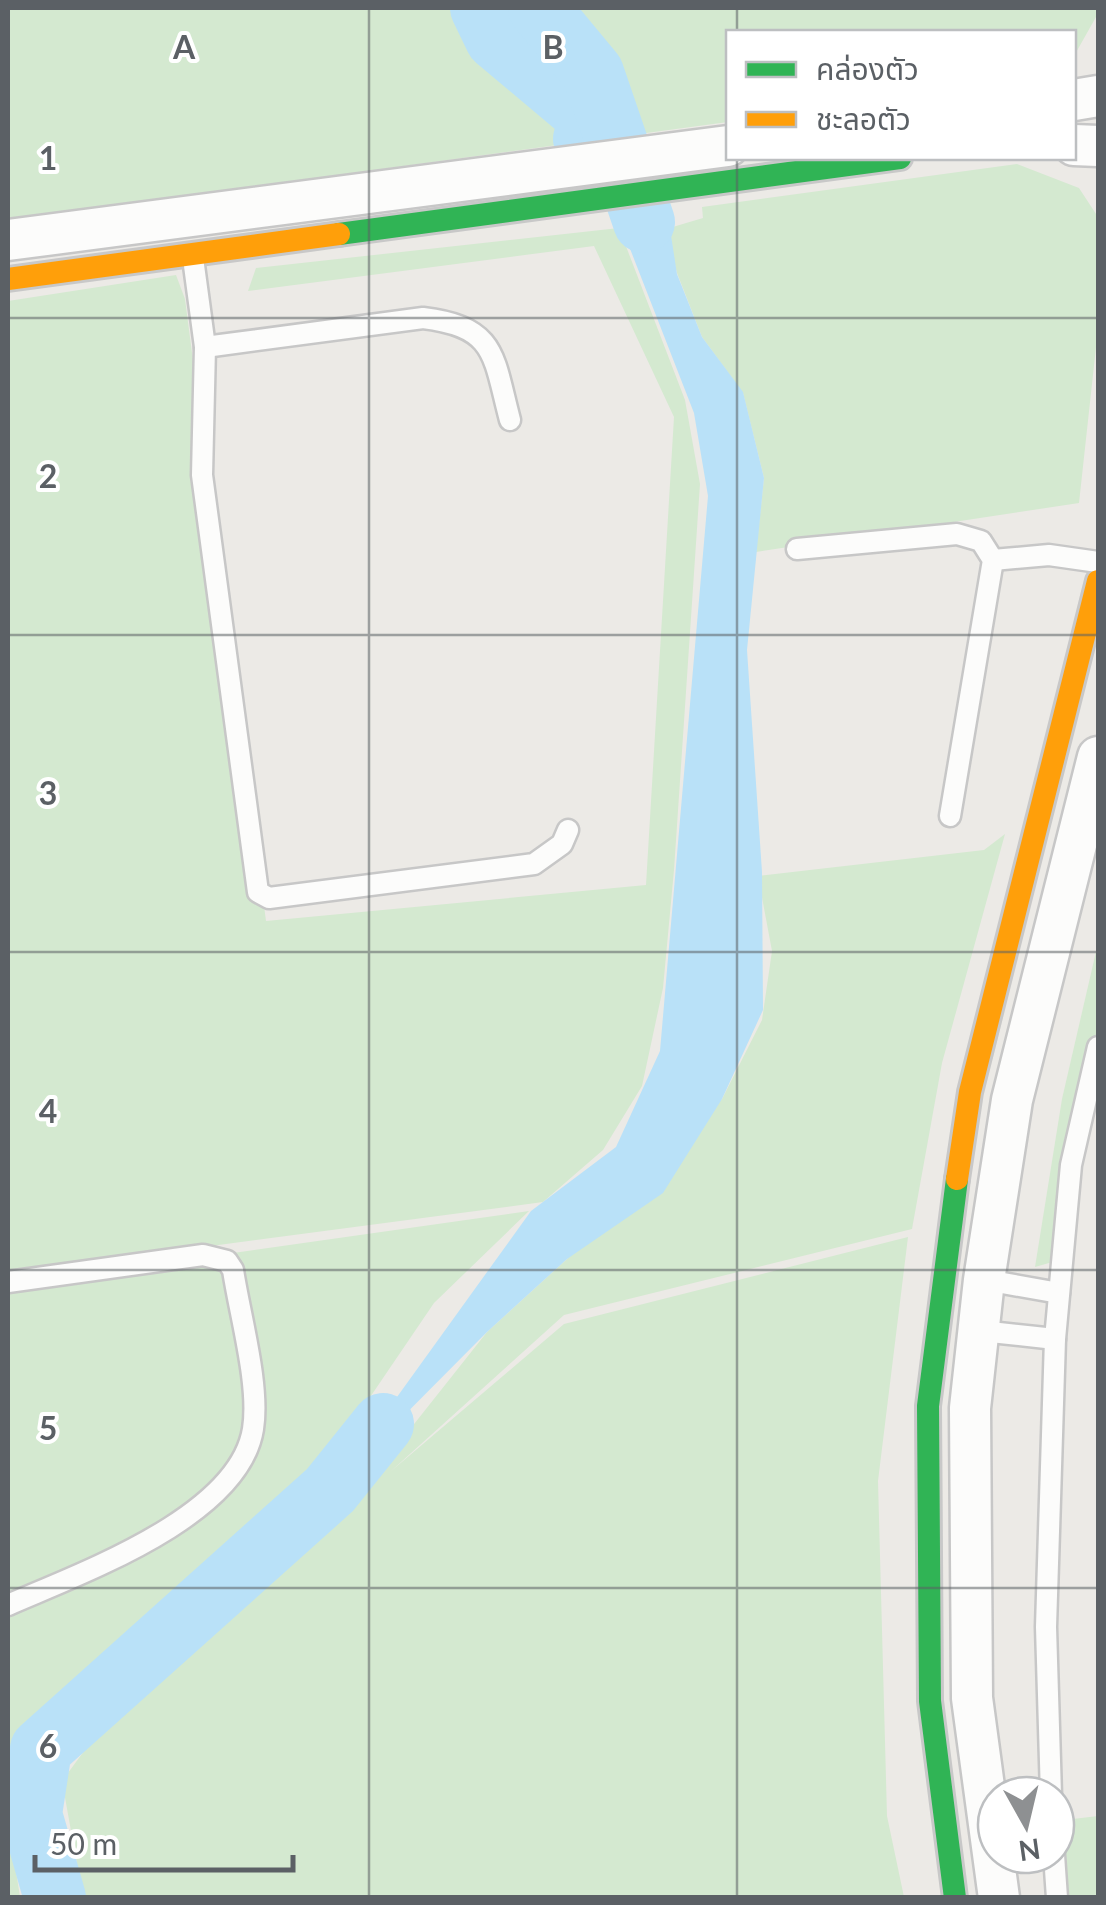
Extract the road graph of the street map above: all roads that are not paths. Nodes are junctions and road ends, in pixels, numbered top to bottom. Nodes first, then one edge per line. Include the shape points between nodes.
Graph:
1 (726, 147) edge
2 (866, 160) edge
3 (664, 172) junction
4 (190, 235) junction
5 (8, 240) edge
6 (8, 279) edge
7 (204, 347) junction
8 (510, 420) dead end
9 (797, 549) dead end
10 (993, 560) junction
11 (1098, 562) edge
12 (1098, 581) edge
13 (1098, 757) edge
14 (950, 816) dead end
15 (568, 830) dead end
16 (1098, 1047) edge
17 (944, 1274) junction
18 (984, 1280) junction
19 (8, 1282) edge
20 (1058, 1294) junction
21 (936, 1323) junction
22 (980, 1332) junction
23 (1055, 1339) junction
24 (8, 1604) edge
25 (1050, 1775) edge
26 (956, 1898) edge
27 (998, 1898) edge

1 - 3 street
2 - 3 street
3 - 4 street
4 - 5 street
4 - 6 street
4 - 7 lane
7 - 8 lane via 423,318 458,322 491,349
7 - 15 lane via 202,475 258,892 268,898 534,864 554,852
9 - 10 lane via 957,534 981,541
10 - 11 lane via 1049,556
10 - 14 lane
12 - 17 street via 970,1092
13 - 18 street via 1012,1100
16 - 20 lane via 1071,1165
17 - 18 lane
17 - 21 street
18 - 20 lane
18 - 22 street
19 - 24 lane via 218,1256 233,1270 254,1412 248,1453 226,1485 160,1534
20 - 23 lane
21 - 22 lane
21 - 26 street via 928,1406 930,1701
22 - 23 lane
22 - 27 street via 970,1408 972,1698
23 - 25 lane via 1046,1627

